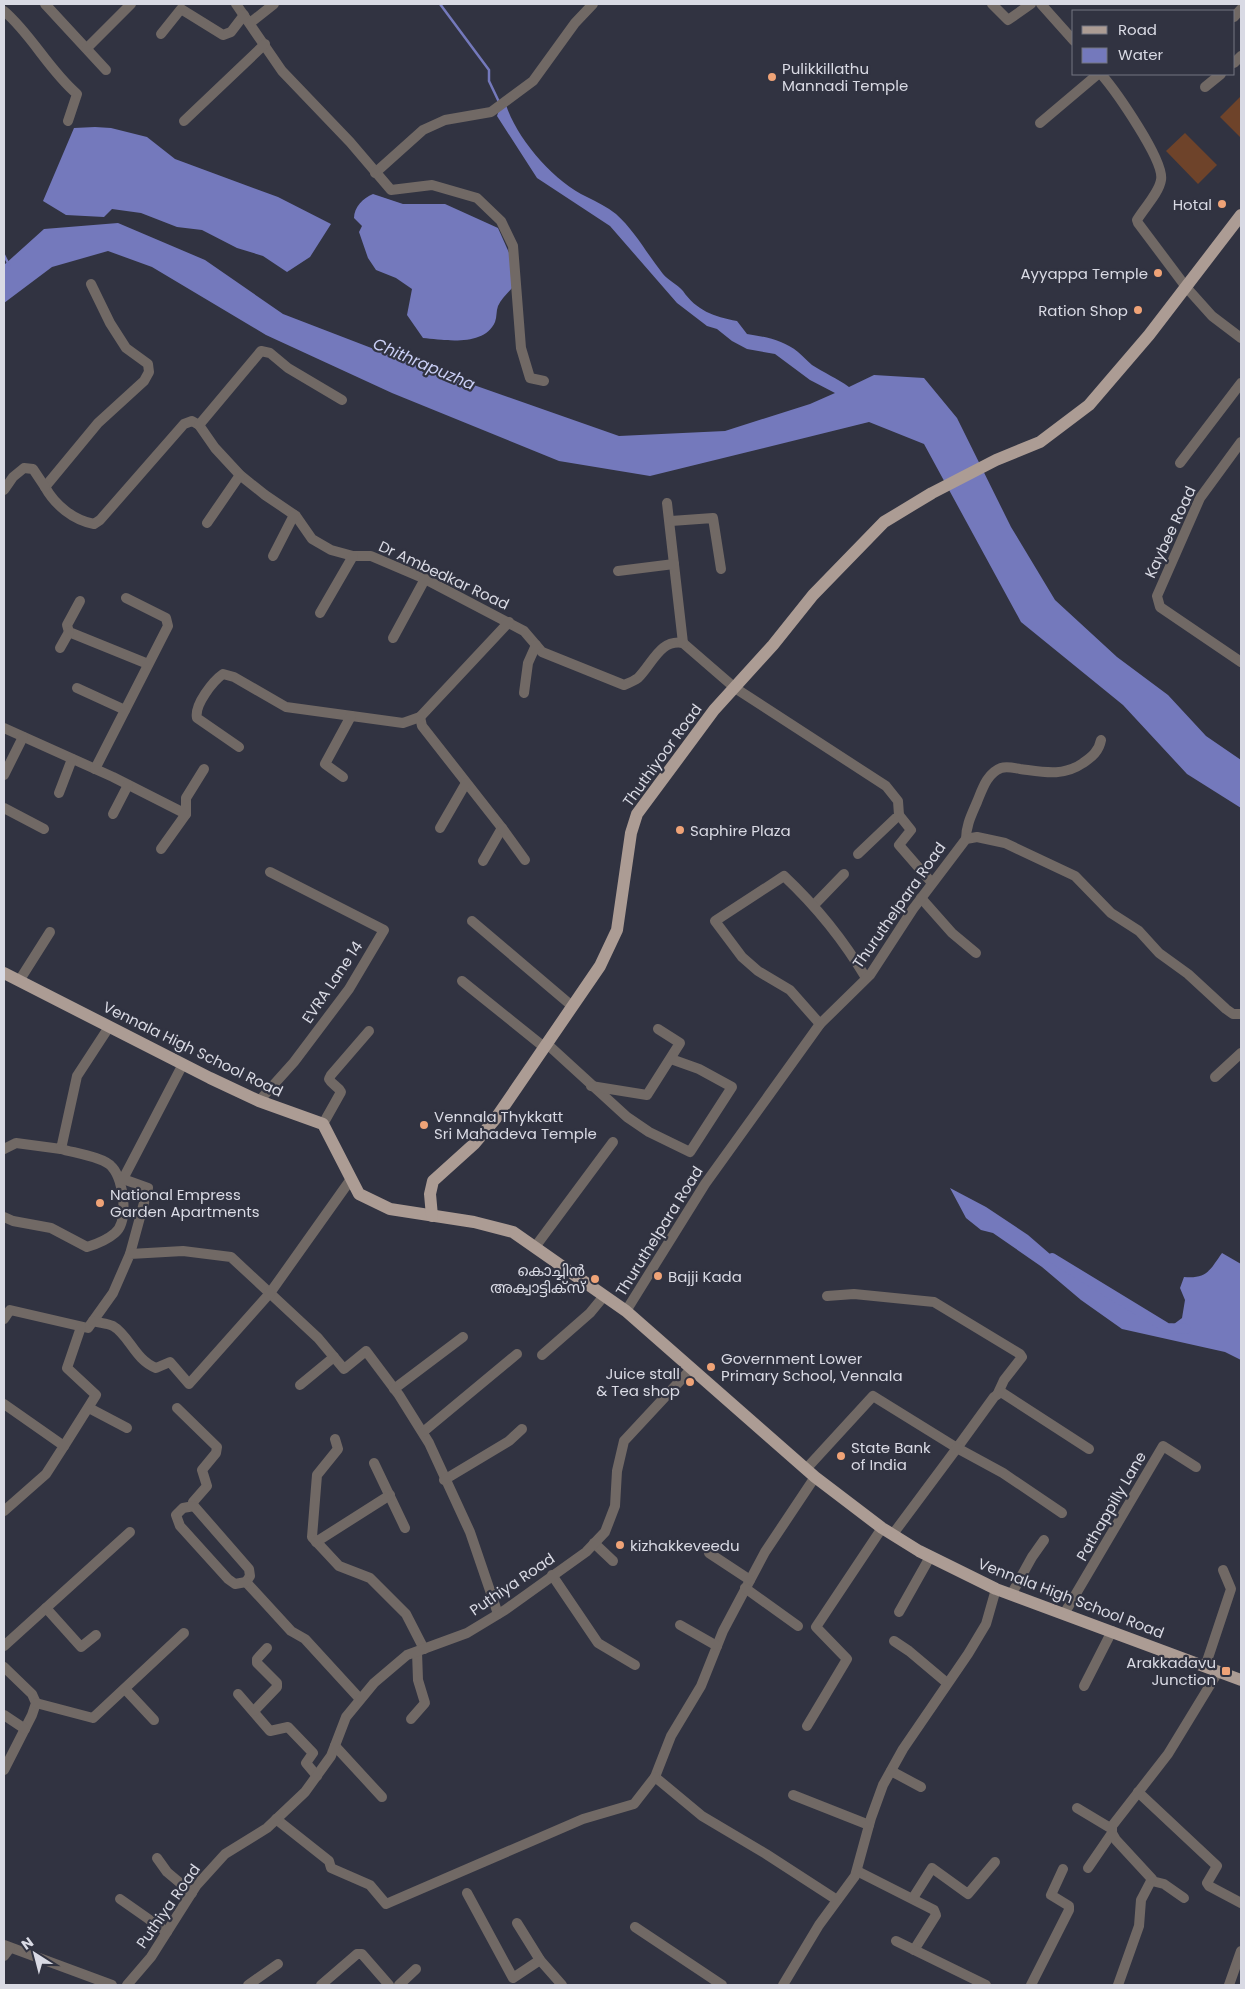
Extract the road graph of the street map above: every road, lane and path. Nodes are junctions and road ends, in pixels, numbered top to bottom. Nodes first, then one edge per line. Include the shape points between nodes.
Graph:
1 (45, 4) edge
2 (131, 4) edge
3 (236, 4) edge
4 (274, 4) edge
5 (593, 4) edge
6 (992, 4) edge
7 (1031, 4) edge
8 (1041, 4) edge
9 (4, 10) edge
10 (247, 19) junction
11 (161, 34) dead end
12 (1072, 39) edge
13 (265, 44) junction
14 (86, 48) junction
15 (106, 70) dead end
16 (1099, 75) edge
17 (1101, 75) edge
18 (1220, 75) edge
19 (1205, 87) dead end
20 (68, 121) dead end
21 (184, 121) dead end
22 (1040, 123) dead end
23 (375, 173) junction
24 (1241, 215) edge
25 (91, 284) dead end
26 (1186, 287) junction
27 (1241, 338) edge
28 (544, 381) dead end
29 (1241, 383) edge
30 (342, 400) dead end
31 (199, 425) junction
32 (1241, 442) edge
33 (1180, 463) dead end
34 (240, 475) junction
35 (45, 486) junction
36 (4, 490) edge
37 (667, 503) dead end
38 (294, 515) junction
39 (671, 521) junction
40 (207, 523) dead end
41 (272, 556) dead end
42 (353, 556) junction
43 (674, 564) junction
44 (721, 569) dead end
45 (618, 571) dead end
46 (425, 580) junction
47 (126, 598) dead end
48 (80, 601) dead end
49 (320, 613) dead end
50 (509, 622) junction
51 (69, 632) junction
52 (393, 638) dead end
53 (683, 643) junction
54 (536, 645) junction
55 (60, 648) dead end
56 (1241, 662) edge
57 (148, 664) junction
58 (77, 688) dead end
59 (735, 688) junction
60 (524, 693) dead end
61 (125, 710) junction
62 (351, 716) junction
63 (420, 716) junction
64 (4, 728) edge
65 (23, 738) junction
66 (1101, 740) dead end
67 (239, 747) dead end
68 (72, 759) junction
69 (95, 769) junction
70 (204, 769) dead end
71 (4, 776) edge
72 (343, 777) dead end
73 (466, 783) junction
74 (128, 784) junction
75 (58, 793) dead end
76 (4, 808) edge
77 (113, 814) dead end
78 (186, 814) junction
79 (899, 815) junction
80 (440, 828) dead end
81 (502, 828) junction
82 (44, 830) dead end
83 (966, 838) junction
84 (161, 849) dead end
85 (858, 854) dead end
86 (483, 860) dead end
87 (525, 860) dead end
88 (270, 872) dead end
89 (844, 874) dead end
90 (932, 883) junction
91 (921, 898) junction
92 (814, 905) junction
93 (472, 921) dead end
94 (50, 932) dead end
95 (976, 953) dead end
96 (4, 973) edge
97 (866, 978) junction
98 (19, 981) junction
99 (462, 981) dead end
100 (572, 1006) junction
101 (1241, 1014) edge
102 (820, 1024) junction
103 (109, 1027) junction
104 (658, 1029) dead end
105 (369, 1031) dead end
106 (545, 1045) junction
107 (1241, 1053) edge
108 (671, 1059) junction
109 (183, 1064) junction
110 (1215, 1077) dead end
111 (590, 1086) junction
112 (623, 1091) junction
113 (259, 1101) junction
114 (615, 1108) junction
115 (323, 1124) junction
116 (614, 1142) dead end
117 (4, 1149) edge
118 (61, 1149) junction
119 (351, 1179) junction
120 (432, 1216) junction
121 (4, 1218) edge
122 (535, 1247) junction
123 (130, 1254) junction
124 (270, 1293) junction
125 (604, 1296) junction
126 (827, 1296) dead end
127 (626, 1311) junction
128 (4, 1320) edge
129 (93, 1321) junction
130 (81, 1327) junction
131 (463, 1337) dead end
132 (517, 1354) dead end
133 (542, 1355) dead end
134 (334, 1357) junction
135 (691, 1369) junction
136 (300, 1385) dead end
137 (394, 1389) junction
138 (998, 1393) junction
139 (4, 1404) edge
140 (89, 1408) junction
141 (177, 1408) dead end
142 (127, 1428) dead end
143 (522, 1429) dead end
144 (423, 1432) junction
145 (335, 1438) dead end
146 (64, 1446) junction
147 (957, 1448) junction
148 (1089, 1449) dead end
149 (374, 1463) dead end
150 (1196, 1466) dead end
151 (810, 1473) junction
152 (444, 1480) junction
153 (390, 1495) junction
154 (194, 1506) junction
155 (4, 1511) edge
156 (1062, 1513) dead end
157 (405, 1528) dead end
158 (887, 1531) junction
159 (130, 1532) dead end
160 (1044, 1540) dead end
161 (316, 1542) junction
162 (594, 1543) junction
163 (709, 1553) dead end
164 (930, 1556) junction
165 (613, 1561) dead end
166 (1223, 1570) dead end
167 (552, 1575) junction
168 (246, 1582) junction
169 (748, 1584) junction
170 (996, 1589) junction
171 (1011, 1595) junction
172 (46, 1608) junction
173 (899, 1612) dead end
174 (498, 1614) junction
175 (1064, 1614) junction
176 (680, 1625) dead end
177 (798, 1626) dead end
178 (1112, 1631) junction
179 (184, 1633) dead end
180 (96, 1635) dead end
181 (894, 1641) dead end
182 (4, 1646) edge
183 (717, 1646) junction
184 (268, 1648) dead end
185 (420, 1650) junction
186 (634, 1666) dead end
187 (4, 1667) edge
188 (1204, 1667) junction
189 (1218, 1672) junction
190 (1241, 1680) edge
191 (946, 1683) junction
192 (1084, 1686) dead end
193 (125, 1689) junction
194 (238, 1694) dead end
195 (360, 1699) junction
196 (36, 1703) junction
197 (254, 1711) junction
198 (4, 1715) edge
199 (411, 1719) dead end
200 (154, 1720) dead end
201 (807, 1726) dead end
202 (25, 1729) junction
203 (335, 1746) junction
204 (4, 1770) edge
205 (891, 1771) junction
206 (317, 1776) junction
207 (655, 1777) junction
208 (921, 1787) dead end
209 (1138, 1792) junction
210 (794, 1795) dead end
211 (382, 1796) dead end
212 (1077, 1808) dead end
213 (276, 1819) junction
214 (869, 1825) junction
215 (1112, 1831) junction
216 (157, 1858) dead end
217 (995, 1862) dead end
218 (1088, 1868) dead end
219 (1063, 1869) dead end
220 (857, 1871) junction
221 (1152, 1881) junction
222 (192, 1893) junction
223 (467, 1893) dead end
224 (913, 1898) junction
225 (1184, 1898) dead end
226 (120, 1899) dead end
227 (837, 1900) junction
228 (1241, 1903) edge
229 (517, 1922) dead end
230 (635, 1927) dead end
231 (167, 1932) junction
232 (896, 1941) dead end
233 (6, 1950) edge
234 (914, 1950) junction
235 (1241, 1951) edge
236 (540, 1960) junction
237 (278, 1964) dead end
238 (416, 1968) dead end
239 (112, 1985) edge
240 (127, 1985) edge
241 (248, 1985) edge
242 (321, 1985) edge
243 (389, 1985) edge
244 (399, 1985) edge
245 (562, 1985) edge
246 (722, 1985) edge
247 (783, 1985) edge
248 (986, 1985) edge
249 (1031, 1985) edge
250 (1118, 1985) edge
251 (1229, 1985) edge

1 - 14 street
2 - 14 street
3 - 10 street
4 - 10 street
5 - 23 street via 575,23 533,81 506,102 475,116 446,120 423,130
6 - 7 street via 1008,20
8 - 12 street
9 - 20 street via 18,23 62,81 77,94
10 - 11 street via 223,35 181,9
10 - 13 street
13 - 21 street
13 - 23 street via 282,70 338,128
14 - 15 street
16 - 22 street
17 - 26 street via 1129,113 1161,169 1160,183 1137,220
18 - 19 street
23 - 28 street via 391,190 432,185 477,198 501,221 513,246 521,348 530,378
24 - 26 main road, Thuthiyoor Road
25 - 35 street via 126,348 148,364 149,372 144,381 98,423
26 - 27 street via 1212,316
26 - 59 main road, Thuthiyoor Road via 1090,405 1040,442 932,492 884,522 813,595
29 - 33 street
30 - 31 street via 288,368 270,353 261,351
31 - 34 street, Dr Ambedkar Road
31 - 35 street via 192,421 184,424 114,506 94,524 64,510 52,499
32 - 56 street, Kaybee Road via 1200,498 1157,596 1160,607
34 - 38 street, Dr Ambedkar Road
34 - 40 street
35 - 36 street via 33,469 24,468
37 - 39 street
38 - 41 street
38 - 42 street, Dr Ambedkar Road via 312,539 331,550
39 - 43 street
39 - 44 street via 713,518
42 - 46 street, Dr Ambedkar Road via 370,556
42 - 49 street
43 - 45 street
43 - 53 street
46 - 50 street, Dr Ambedkar Road
46 - 52 street
47 - 57 street via 168,622
48 - 51 street via 67,625
50 - 54 street, Dr Ambedkar Road via 524,630
50 - 63 street
51 - 55 street
51 - 57 street
53 - 54 street, Dr Ambedkar Road via 664,645 637,680 624,685 542,652
53 - 59 street
54 - 60 street via 528,663
57 - 61 street
58 - 61 street
59 - 79 street via 886,786 898,801
59 - 100 main road, Thuthiyoor Road via 637,814 631,832 617,930 600,966
61 - 69 street
62 - 63 street via 403,723
62 - 67 street via 286,707 223,674 214,682 196,713 200,721
62 - 72 street via 325,764
63 - 73 street via 422,726
64 - 65 street
65 - 68 street
65 - 71 street
66 - 83 street via 1100,748 1072,771 1057,773 1001,768 993,773 966,828
68 - 69 street
68 - 75 street
69 - 74 street
70 - 78 street via 186,798
73 - 80 street
73 - 81 street
74 - 77 street
74 - 78 street
76 - 82 street
78 - 84 street
79 - 85 street
79 - 90 street via 911,830 899,844
81 - 86 street
81 - 87 street
83 - 90 street, Thuruthelpara Road
83 - 101 street, Thuruthelpara Road via 1005,843 1075,876 1111,913 1139,931 1159,953 1226,1009 1233,1014
88 - 113 street, EVRA Lane 14 via 384,930 349,989 294,1062
89 - 92 street
90 - 91 street, Thuruthelpara Road
91 - 95 street via 952,933
91 - 97 street, Thuruthelpara Road
92 - 97 street via 848,947
92 - 102 street via 784,876 715,921 742,957 790,990
93 - 100 street
94 - 98 street
96 - 98 main road, Vennala High School Road
97 - 102 street, Thuruthelpara Road
98 - 103 main road, Vennala High School Road
99 - 106 street
100 - 106 main road, Thuthiyoor Road
102 - 127 street, Thuruthelpara Road via 705,1184
103 - 109 main road, Vennala High School Road
103 - 118 street via 77,1076
104 - 108 street via 680,1043
105 - 115 street via 331,1075 329,1080 341,1092
106 - 111 street
106 - 120 main road, Thuthiyoor Road via 496,1118 474,1144 433,1181 430,1194
107 - 110 street
108 - 112 street via 647,1096
108 - 114 street via 699,1069 732,1087 690,1152 649,1132
109 - 113 main road, Vennala High School Road
109 - 123 street via 123,1179 148,1188
111 - 112 street
111 - 114 street
112 - 114 street
113 - 115 main road, Vennala High School Road
115 - 119 main road, Vennala High School Road
116 - 122 street
117 - 118 street via 16,1143
118 - 121 street via 112,1166 124,1198 117,1232 100,1243 88,1246 51,1228
119 - 120 main road, Vennala High School Road via 359,1194 390,1209
119 - 124 street
120 - 122 main road, Vennala High School Road via 513,1232
122 - 125 main road, Vennala High School Road
123 - 124 street via 183,1251 231,1257
123 - 129 street via 112,1293
124 - 129 street via 188,1384 170,1362 153,1367 113,1326
124 - 134 street
125 - 127 main road, Vennala High School Road
125 - 133 street via 590,1313
126 - 138 street via 854,1294 934,1302 1020,1354 1022,1358
127 - 135 main road, Vennala High School Road
128 - 130 street via 10,1310
129 - 130 street via 88,1328
130 - 140 street via 67,1368 96,1395
131 - 137 street
132 - 144 street
134 - 136 street
134 - 137 street via 344,1369 366,1351
135 - 151 main road, Vennala High School Road
135 - 162 street, Puthiya Road via 624,1442 617,1471 615,1506 605,1532
137 - 144 street
138 - 147 street
138 - 148 street via 1009,1396
139 - 146 street
140 - 142 street
140 - 146 street
141 - 154 street via 217,1447 202,1470 207,1486 193,1502
143 - 152 street
144 - 152 street
145 - 161 street via 338,1449 317,1475 312,1537
146 - 155 street via 46,1474
147 - 151 street via 873,1396
147 - 156 street via 1004,1472
147 - 158 street
149 - 153 street
150 - 175 street, Pathappilly Lane via 1163,1446
151 - 158 main road, Vennala High School Road
151 - 169 street
152 - 174 street via 470,1532
153 - 157 street
153 - 161 street
154 - 168 street via 249,1569 250,1576
154 - 168 street via 183,1508 176,1515 180,1526 228,1579 235,1584
158 - 164 main road, Vennala High School Road
158 - 201 street via 816,1627 847,1659
159 - 172 street
160 - 171 street
161 - 185 street via 338,1566 370,1578 406,1614
162 - 165 street
162 - 167 street, Puthiya Road
163 - 169 street
164 - 170 main road, Vennala High School Road
164 - 173 street
166 - 188 street via 1231,1589
167 - 174 street, Puthiya Road
167 - 186 street via 598,1643
168 - 195 street via 290,1631 305,1639
169 - 177 street
169 - 183 street
170 - 171 main road, Vennala High School Road
170 - 191 street via 986,1624
171 - 175 main road, Vennala High School Road
172 - 180 street via 81,1647
172 - 182 street
174 - 185 street, Puthiya Road via 467,1633
175 - 178 main road, Vennala High School Road
176 - 183 street
178 - 188 main road, Vennala High School Road
178 - 192 street
179 - 193 street
181 - 191 street
183 - 207 street via 701,1686 671,1736
184 - 197 street via 257,1663 277,1683 277,1687
185 - 195 street, Puthiya Road via 407,1655
185 - 199 street via 418,1680 425,1703
187 - 196 street via 32,1694
188 - 189 main road, Vennala High School Road
189 - 190 main road, Vennala High School Road
189 - 209 street via 1168,1754
191 - 205 street
193 - 196 street via 93,1718
193 - 200 street
194 - 197 street
195 - 203 street, Puthiya Road via 346,1717
196 - 202 street
197 - 206 street via 270,1731 288,1727 313,1753 306,1763
198 - 202 street
202 - 204 street
203 - 206 street, Puthiya Road
203 - 211 street
205 - 208 street
205 - 214 street
206 - 213 street, Puthiya Road
207 - 213 street via 634,1804 583,1819 386,1904 370,1885 331,1868 329,1861
207 - 227 street via 702,1816
209 - 215 street via 1116,1819
209 - 228 street via 1217,1866 1207,1883 1209,1886
210 - 214 street
212 - 215 street
213 - 222 street, Puthiya Road via 225,1854
214 - 220 street
215 - 218 street
215 - 221 street
216 - 222 street via 167,1872
217 - 224 street via 968,1894 932,1868
219 - 249 street via 1051,1895 1069,1906 1069,1910
220 - 224 street
220 - 227 street
221 - 225 street via 1164,1884
221 - 250 street via 1142,1896 1139,1926
222 - 231 street, Puthiya Road
223 - 236 street via 513,1978
224 - 234 street via 934,1910 936,1915
226 - 231 street
227 - 247 street
229 - 236 street
230 - 246 street
231 - 240 street, Puthiya Road
232 - 234 street
233 - 239 street
234 - 248 street
235 - 251 street
236 - 245 street
237 - 241 street
238 - 244 street
242 - 243 street via 357,1954 362,1954

